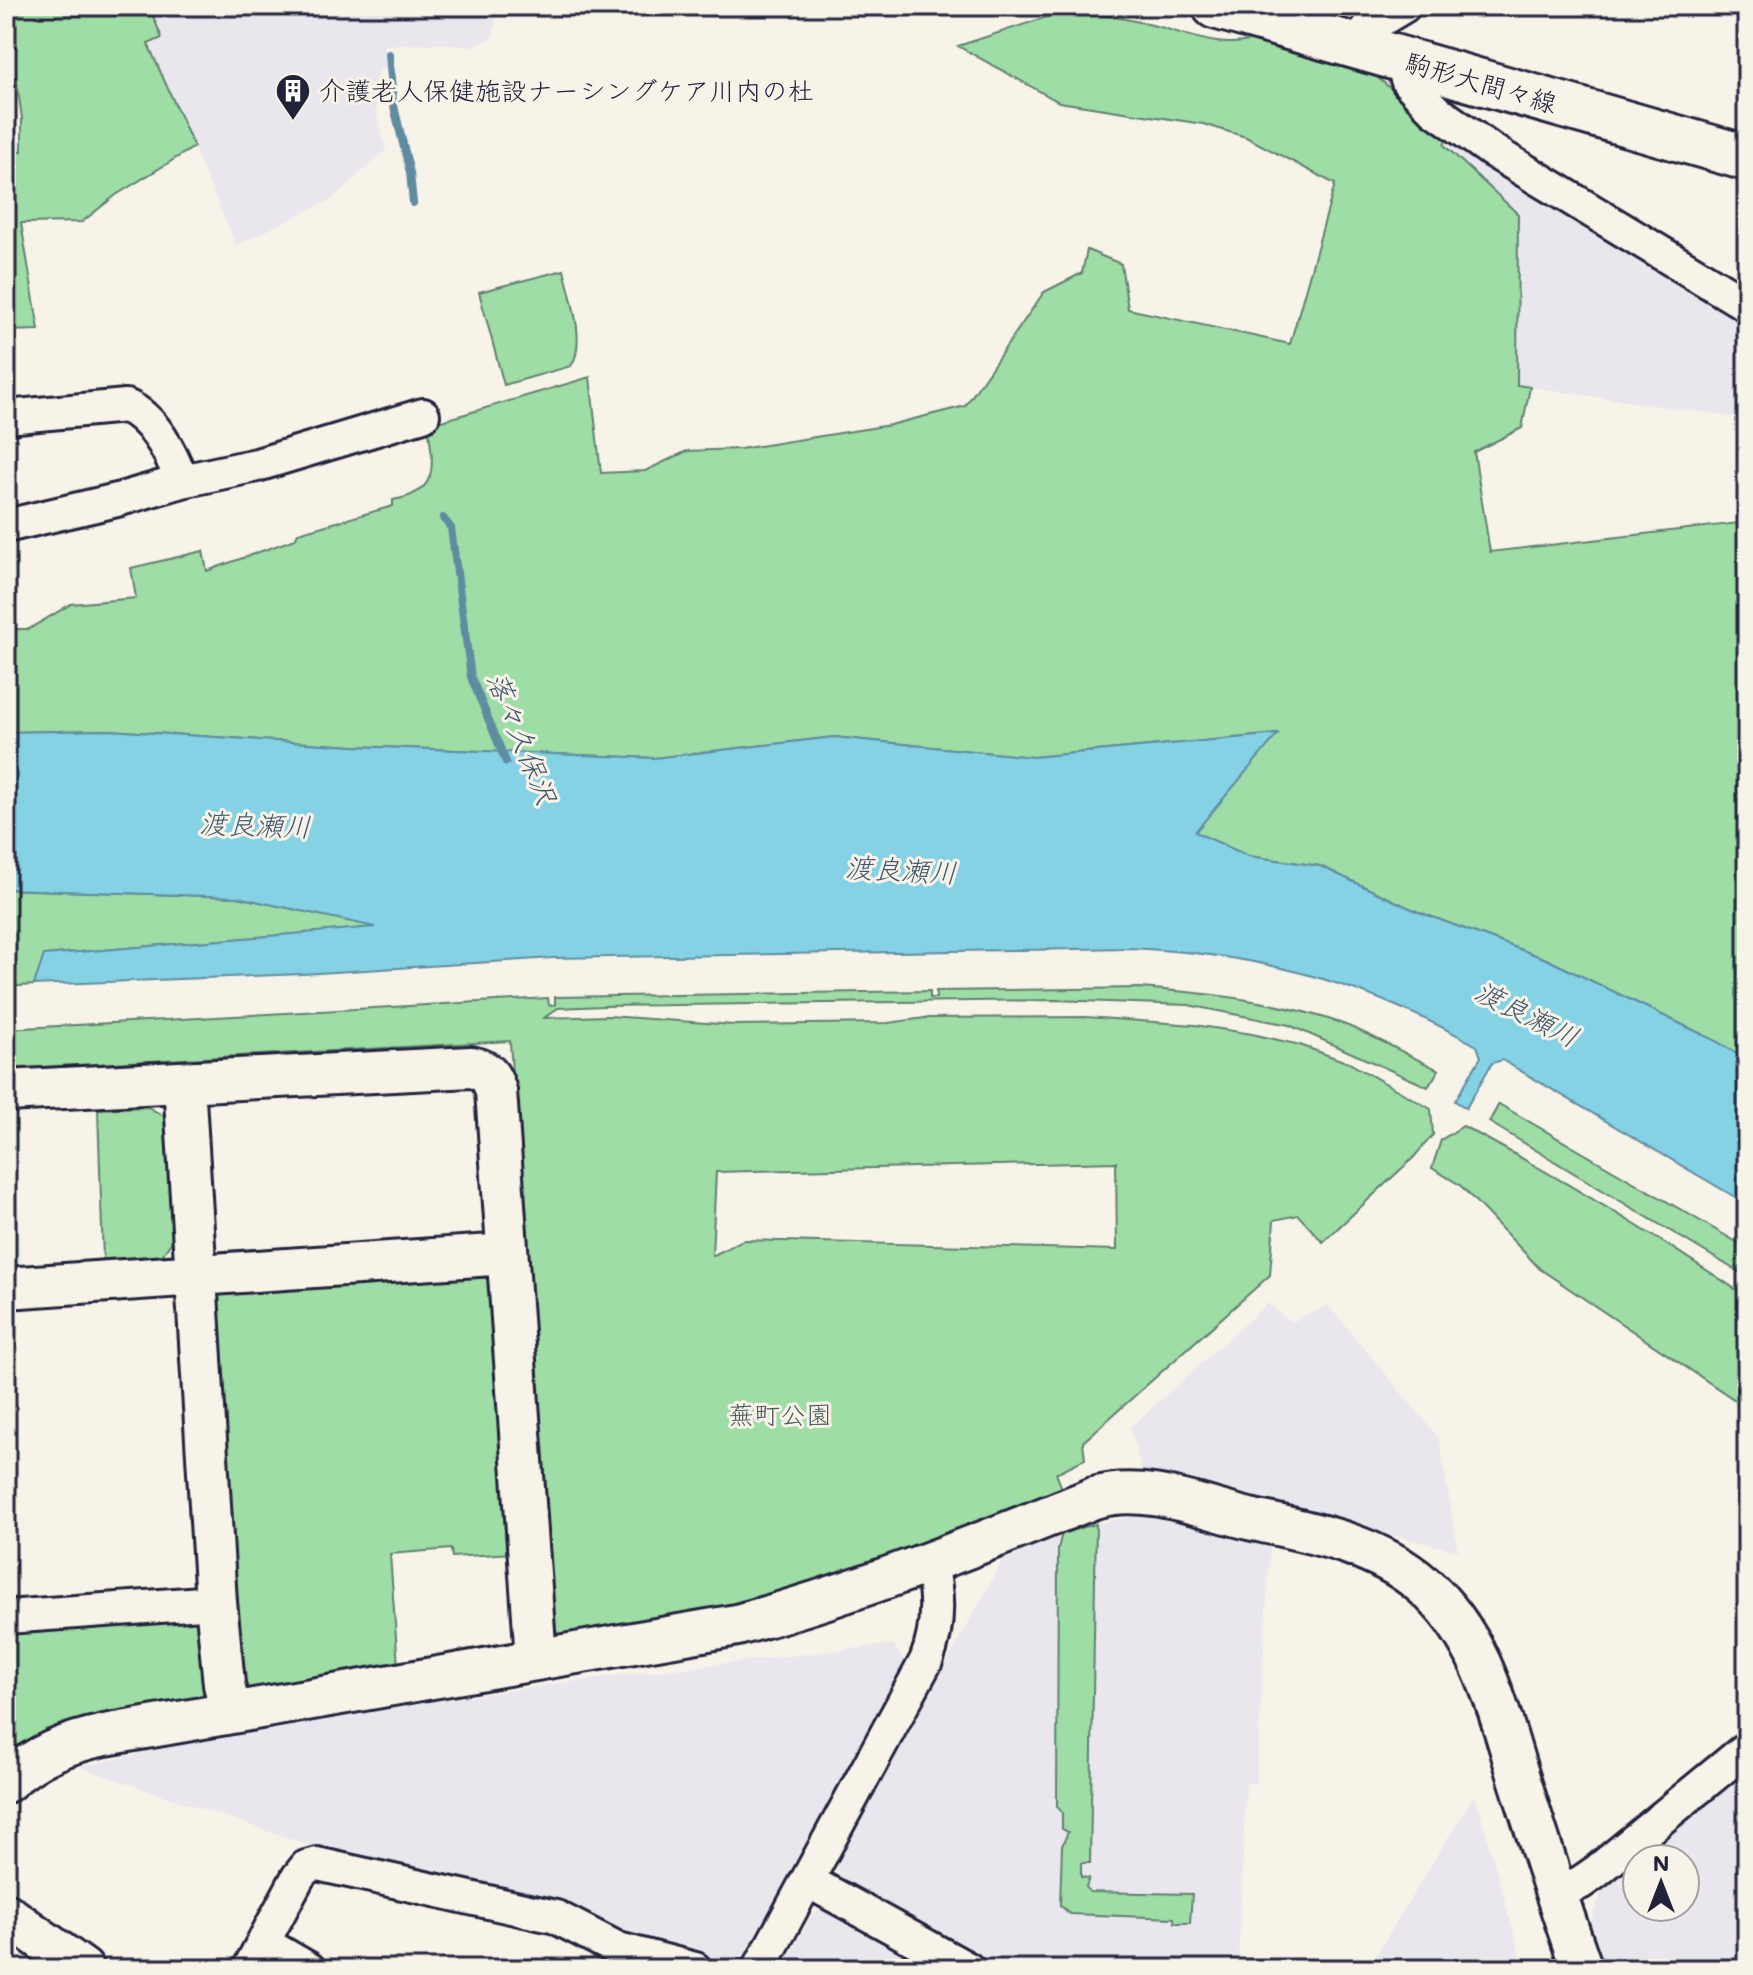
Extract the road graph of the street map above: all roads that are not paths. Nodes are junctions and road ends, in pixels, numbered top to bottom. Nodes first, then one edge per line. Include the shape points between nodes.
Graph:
1 (1215, 6) edge
2 (1404, 6) edge
3 (1356, 47) junction
4 (1401, 60) junction
5 (1747, 158) edge
6 (1747, 305) edge
7 (423, 415) dead end
8 (6, 417) edge
9 (182, 481) junction
10 (6, 526) edge
11 (184, 1083) junction
12 (6, 1091) edge
13 (507, 1254) junction
14 (197, 1275) junction
15 (6, 1288) edge
16 (930, 1561) junction
17 (216, 1602) junction
18 (6, 1617) edge
19 (536, 1659) junction
20 (230, 1712) junction
21 (1747, 1748) edge
22 (6, 1782) edge
23 (808, 1881) junction
24 (1556, 1892) junction
25 (6, 1914) edge
26 (256, 1956) edge
27 (83, 1969) edge
28 (309, 1969) edge
29 (695, 1969) edge
30 (759, 1969) edge
31 (968, 1969) edge
32 (1582, 1969) edge

1 - 3 main road, 駒形大間々線
2 - 3 street via 1369,27
3 - 4 main road, 駒形大間々線
4 - 5 main road, 駒形大間々線
4 - 6 street via 1408,82 1435,110 1491,150
7 - 9 street via 257,465
8 - 9 street via 126,406 139,412 158,435
9 - 10 street
11 - 12 street
11 - 13 street via 484,1070 496,1091
11 - 14 street
13 - 14 street
13 - 19 street
14 - 15 street
14 - 17 street
16 - 19 street via 737,1625
16 - 23 street via 937,1608 932,1646
16 - 24 street via 1119,1492 1298,1530 1380,1557 1422,1584 1468,1636 1491,1689
17 - 18 street
17 - 20 street
19 - 20 street
20 - 22 street via 71,1742 46,1752
21 - 24 street via 1596,1872
23 - 30 street
23 - 31 street
24 - 32 street
25 - 27 street
26 - 28 street
26 - 29 street via 298,1877 317,1864 556,1917 618,1949

